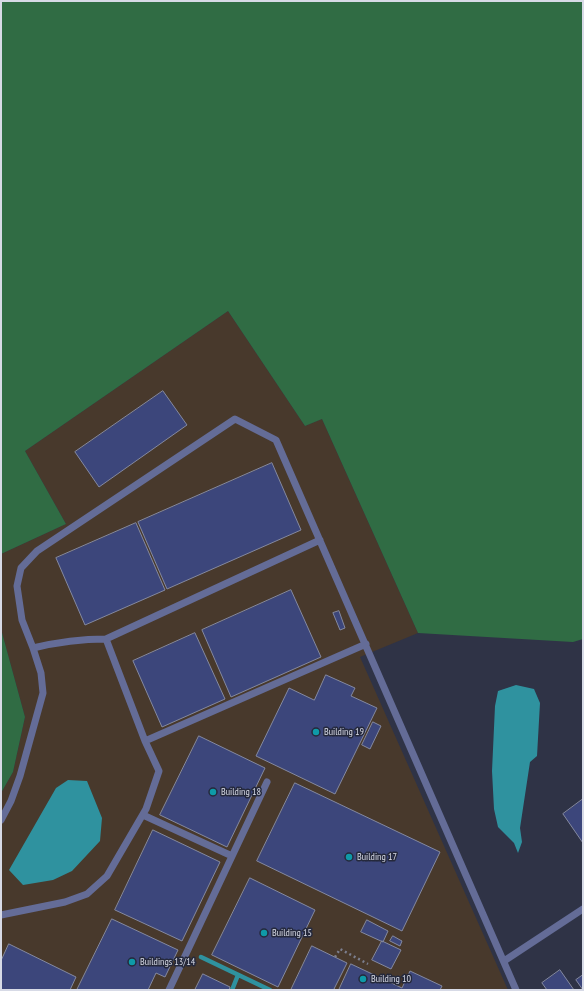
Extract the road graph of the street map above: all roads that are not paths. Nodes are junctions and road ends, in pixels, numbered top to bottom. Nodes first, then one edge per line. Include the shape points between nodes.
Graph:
1 (320, 540) junction
2 (106, 638) junction
3 (366, 644) junction
4 (33, 648) junction
5 (145, 742) junction
6 (267, 782) dead end
7 (143, 815) junction
8 (1, 820) edge
9 (232, 856) junction
10 (583, 909) edge
11 (1, 915) edge
12 (504, 961) junction
13 (168, 990) edge
14 (516, 990) edge

1 - 2 lane
1 - 3 lane
1 - 4 lane via 276,440 235,419 37,551 21,568 16,586 22,620
2 - 4 lane via 57,642
2 - 5 lane
3 - 5 lane
3 - 12 lane
4 - 8 lane via 41,672 43,694 20,776
5 - 7 lane via 159,771
6 - 9 lane
7 - 9 lane
7 - 11 lane via 107,876 87,894 65,902
9 - 13 lane
10 - 12 lane
12 - 14 lane

